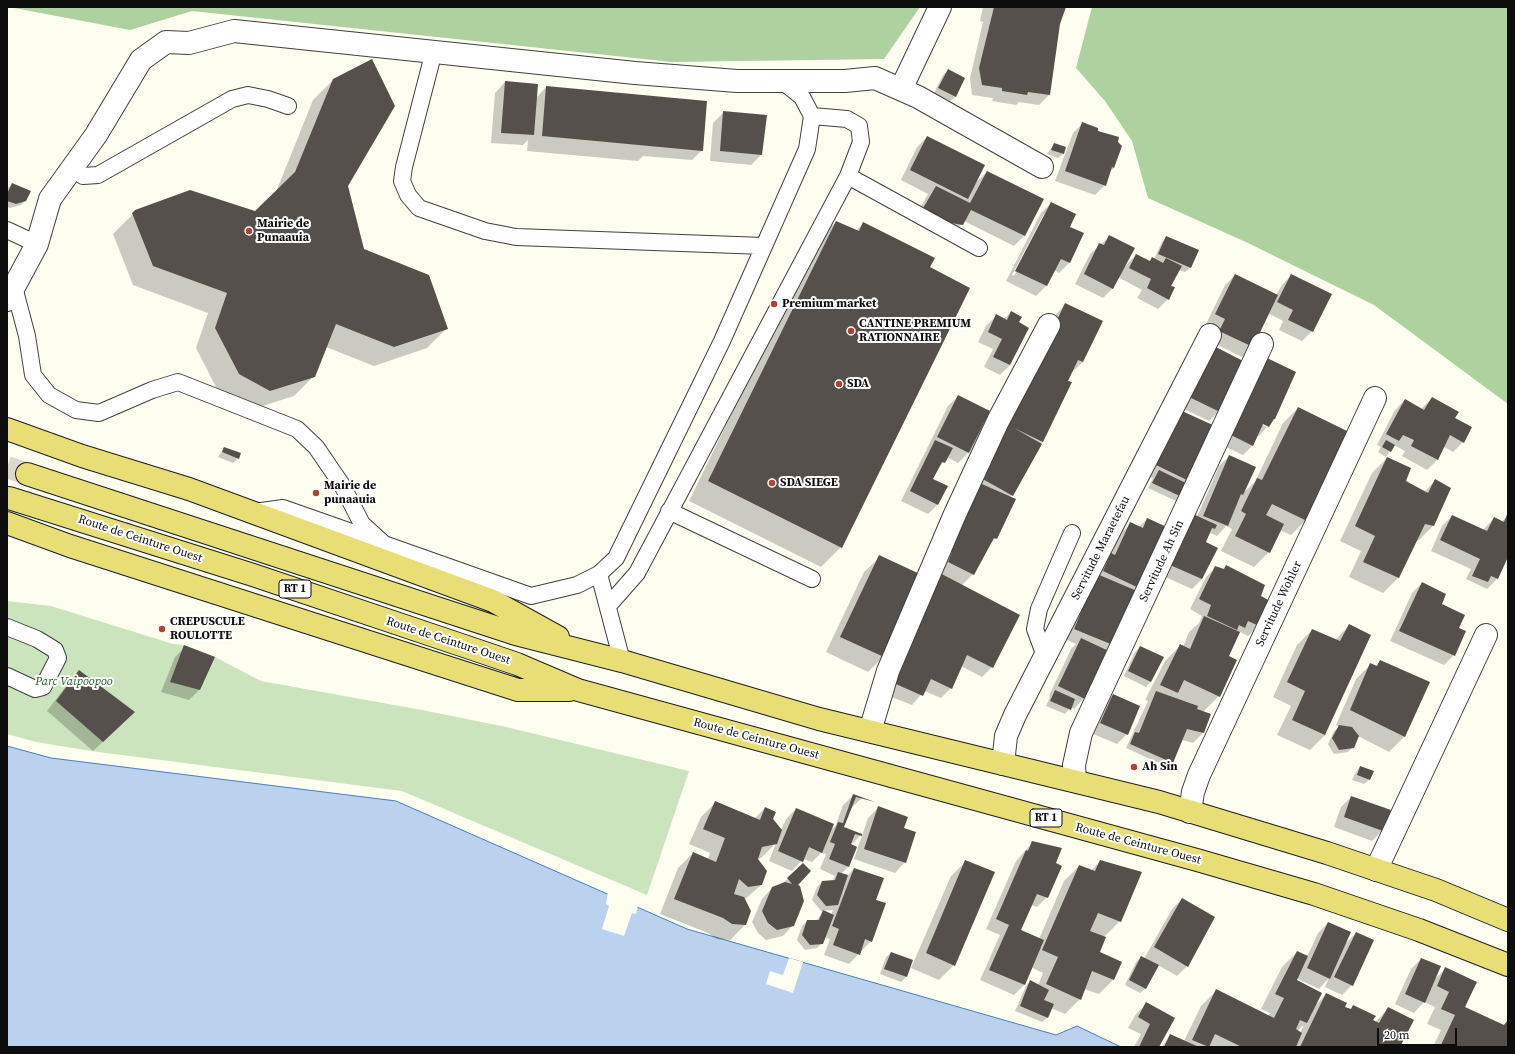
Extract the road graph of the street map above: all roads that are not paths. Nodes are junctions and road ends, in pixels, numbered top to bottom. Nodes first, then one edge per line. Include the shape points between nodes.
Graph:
1 (940, 7) edge
2 (434, 51) junction
3 (782, 81) junction
4 (901, 89) junction
5 (288, 106) dead end
6 (812, 116) junction
7 (1042, 167) dead end
8 (72, 168) junction
9 (848, 176) junction
10 (7, 230) edge
11 (37, 244) junction
12 (764, 246) junction
13 (979, 248) dead end
14 (9, 287) edge
15 (1049, 325) dead end
16 (1210, 335) dead end
17 (1262, 344) dead end
18 (1375, 398) dead end
19 (7, 429) edge
20 (26, 474) tunnel mouth
21 (8, 498) dead end
22 (669, 511) junction
23 (252, 512) junction
24 (7, 523) edge
25 (1072, 533) dead end
26 (384, 544) junction
27 (599, 574) junction
28 (812, 579) dead end
29 (608, 606) junction
30 (7, 627) edge
31 (1486, 635) dead end
32 (582, 650) junction
33 (1045, 656) junction
34 (622, 661) junction
35 (7, 676) edge
36 (578, 690) junction
37 (870, 731) junction
38 (1003, 764) junction
39 (1075, 781) junction
40 (1190, 812) junction
41 (1376, 870) junction
42 (1508, 920) edge
43 (1508, 965) edge

1 - 4 street
2 - 3 street via 634,73
2 - 8 street via 234,31 189,43 166,42 141,60 96,135
2 - 12 lane via 402,181 408,195 419,208 485,231 516,237
3 - 4 street via 845,81 875,78
3 - 6 lane via 802,97
4 - 7 street
5 - 8 lane via 248,95 232,99 98,175 83,176
6 - 9 lane via 847,119 859,126 861,142
6 - 12 lane via 807,150
8 - 11 street via 50,199
9 - 13 lane
9 - 22 lane
10 - 11 lane
11 - 14 street
12 - 27 lane via 722,341 616,558
14 - 26 lane via 27,336 32,375 49,395 76,410 98,413 178,382 297,429 316,447 342,485 362,524
15 - 37 street via 998,421 955,514 888,671
16 - 33 street, Servitude Maraetefau
17 - 39 street, Servitude Ah Sin via 1080,732 1074,765
18 - 40 street, Servitude Wohler via 1199,775
19 - 23 main road
20 - 32 main road, RT 1 via 509,632
21 - 36 main road, Route de Ceinture Ouest / RT 1 via 246,573 518,664
22 - 28 lane
22 - 29 lane via 636,573
23 - 26 lane via 283,508
23 - 32 main road via 493,601
24 - 36 main road via 70,546 518,690
25 - 33 lane via 1038,609 1035,629
26 - 27 lane via 531,596 577,585
27 - 29 lane
29 - 34 lane
30 - 35 lane via 43,642 55,650 58,658 43,687 35,689
31 - 41 street
32 - 34 main road, RT 1
33 - 38 street, Servitude Maraetefau via 1006,736
34 - 37 main road, RT 1
36 - 43 main road, Route de Ceinture Ouest / RT 1 via 1307,892 1419,930
37 - 38 main road, RT 1
38 - 39 main road, RT 1
39 - 40 main road, RT 1
40 - 41 main road, RT 1
41 - 42 main road, RT 1 via 1436,890

